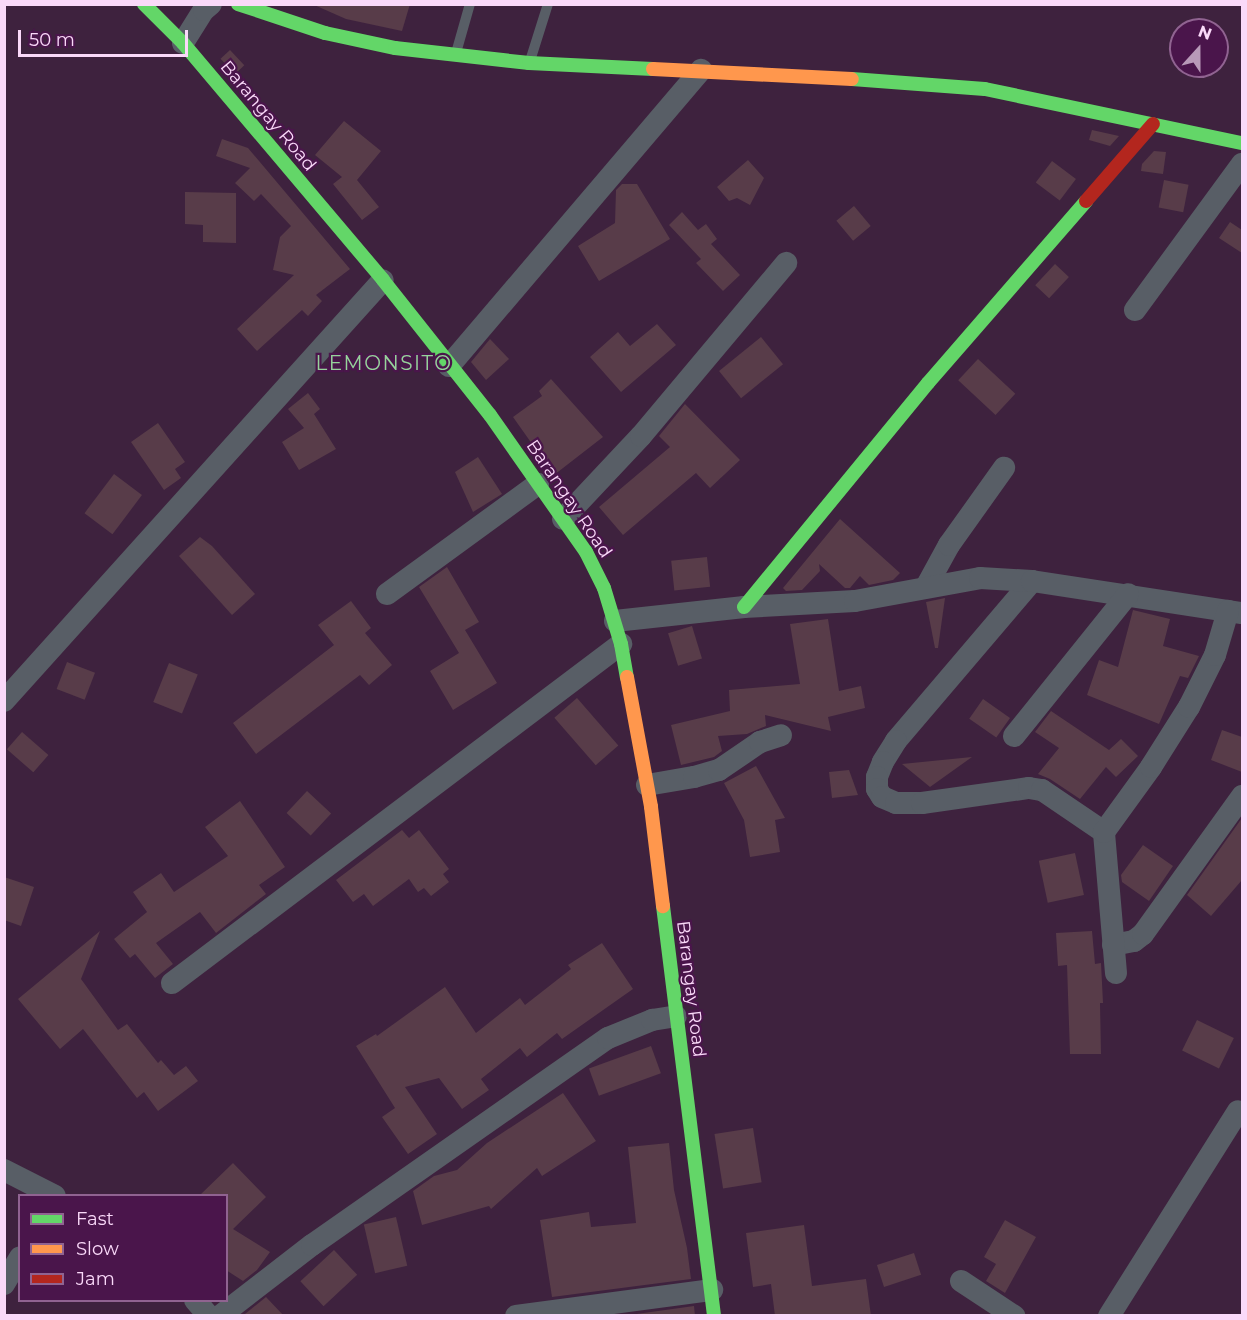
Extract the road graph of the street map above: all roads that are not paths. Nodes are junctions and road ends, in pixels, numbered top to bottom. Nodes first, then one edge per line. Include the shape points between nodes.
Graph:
1 (144, 4) edge
2 (211, 4) edge
3 (238, 4) edge
4 (470, 4) edge
5 (548, 4) edge
6 (183, 43) junction
7 (456, 55) junction
8 (529, 63) junction
9 (701, 70) junction
10 (1153, 124) junction
11 (1242, 143) edge
12 (1242, 164) edge
13 (786, 264) dead end
14 (383, 280) junction
15 (1135, 310) dead end
16 (449, 366) junction
17 (1004, 468) dead end
18 (538, 484) junction
19 (563, 519) junction
20 (1032, 581) junction
21 (926, 587) junction
22 (387, 594) dead end
23 (1128, 594) junction
24 (744, 607) junction
25 (1235, 612) edge
26 (615, 621) junction
27 (621, 644) junction
28 (4, 701) edge
29 (781, 735) dead end
30 (1014, 736) dead end
31 (647, 785) junction
32 (1242, 796) edge
33 (1104, 832) junction
34 (1113, 945) junction
35 (1116, 973) dead end
36 (172, 983) dead end
37 (676, 1016) junction
38 (1238, 1111) dead end
39 (4, 1170) edge
40 (53, 1194) edge
41 (18, 1260) edge
42 (961, 1281) dead end
43 (4, 1284) edge
44 (712, 1290) junction
45 (197, 1302) edge
46 (209, 1316) edge
47 (220, 1316) edge
48 (516, 1316) edge
49 (714, 1316) edge
50 (1014, 1316) edge
51 (1109, 1316) edge

1 - 6 street, Barangay Road
2 - 6 street
3 - 7 street via 325,33 394,48
4 - 7 lane
5 - 8 lane
6 - 14 street, Barangay Road
7 - 8 street
8 - 9 street
9 - 10 street via 985,89
9 - 16 street
10 - 11 street
10 - 24 street via 928,383
12 - 15 street
13 - 19 street via 641,436
14 - 16 street, Barangay Road
14 - 28 street
16 - 18 street, Barangay Road via 490,415
17 - 21 street via 949,545
18 - 19 street, Barangay Road
18 - 22 street
19 - 26 street, Barangay Road via 599,579
20 - 21 street via 980,578
20 - 23 street
20 - 33 street via 896,741 877,777 877,789 882,797 896,803 1029,788 1042,790
21 - 24 street via 855,601
23 - 25 street
23 - 30 street
24 - 26 street
25 - 33 street via 1189,707
26 - 27 street, Barangay Road
27 - 31 street, Barangay Road
27 - 36 street
29 - 31 street via 760,742 719,770
31 - 37 street, Barangay Road
32 - 34 street via 1143,934
33 - 34 street
34 - 35 street
37 - 44 street, Barangay Road
37 - 47 street via 652,1020 608,1038 312,1245
38 - 51 street
39 - 40 street
41 - 43 street
42 - 50 street
44 - 48 street
44 - 49 street, Barangay Road
45 - 46 street

